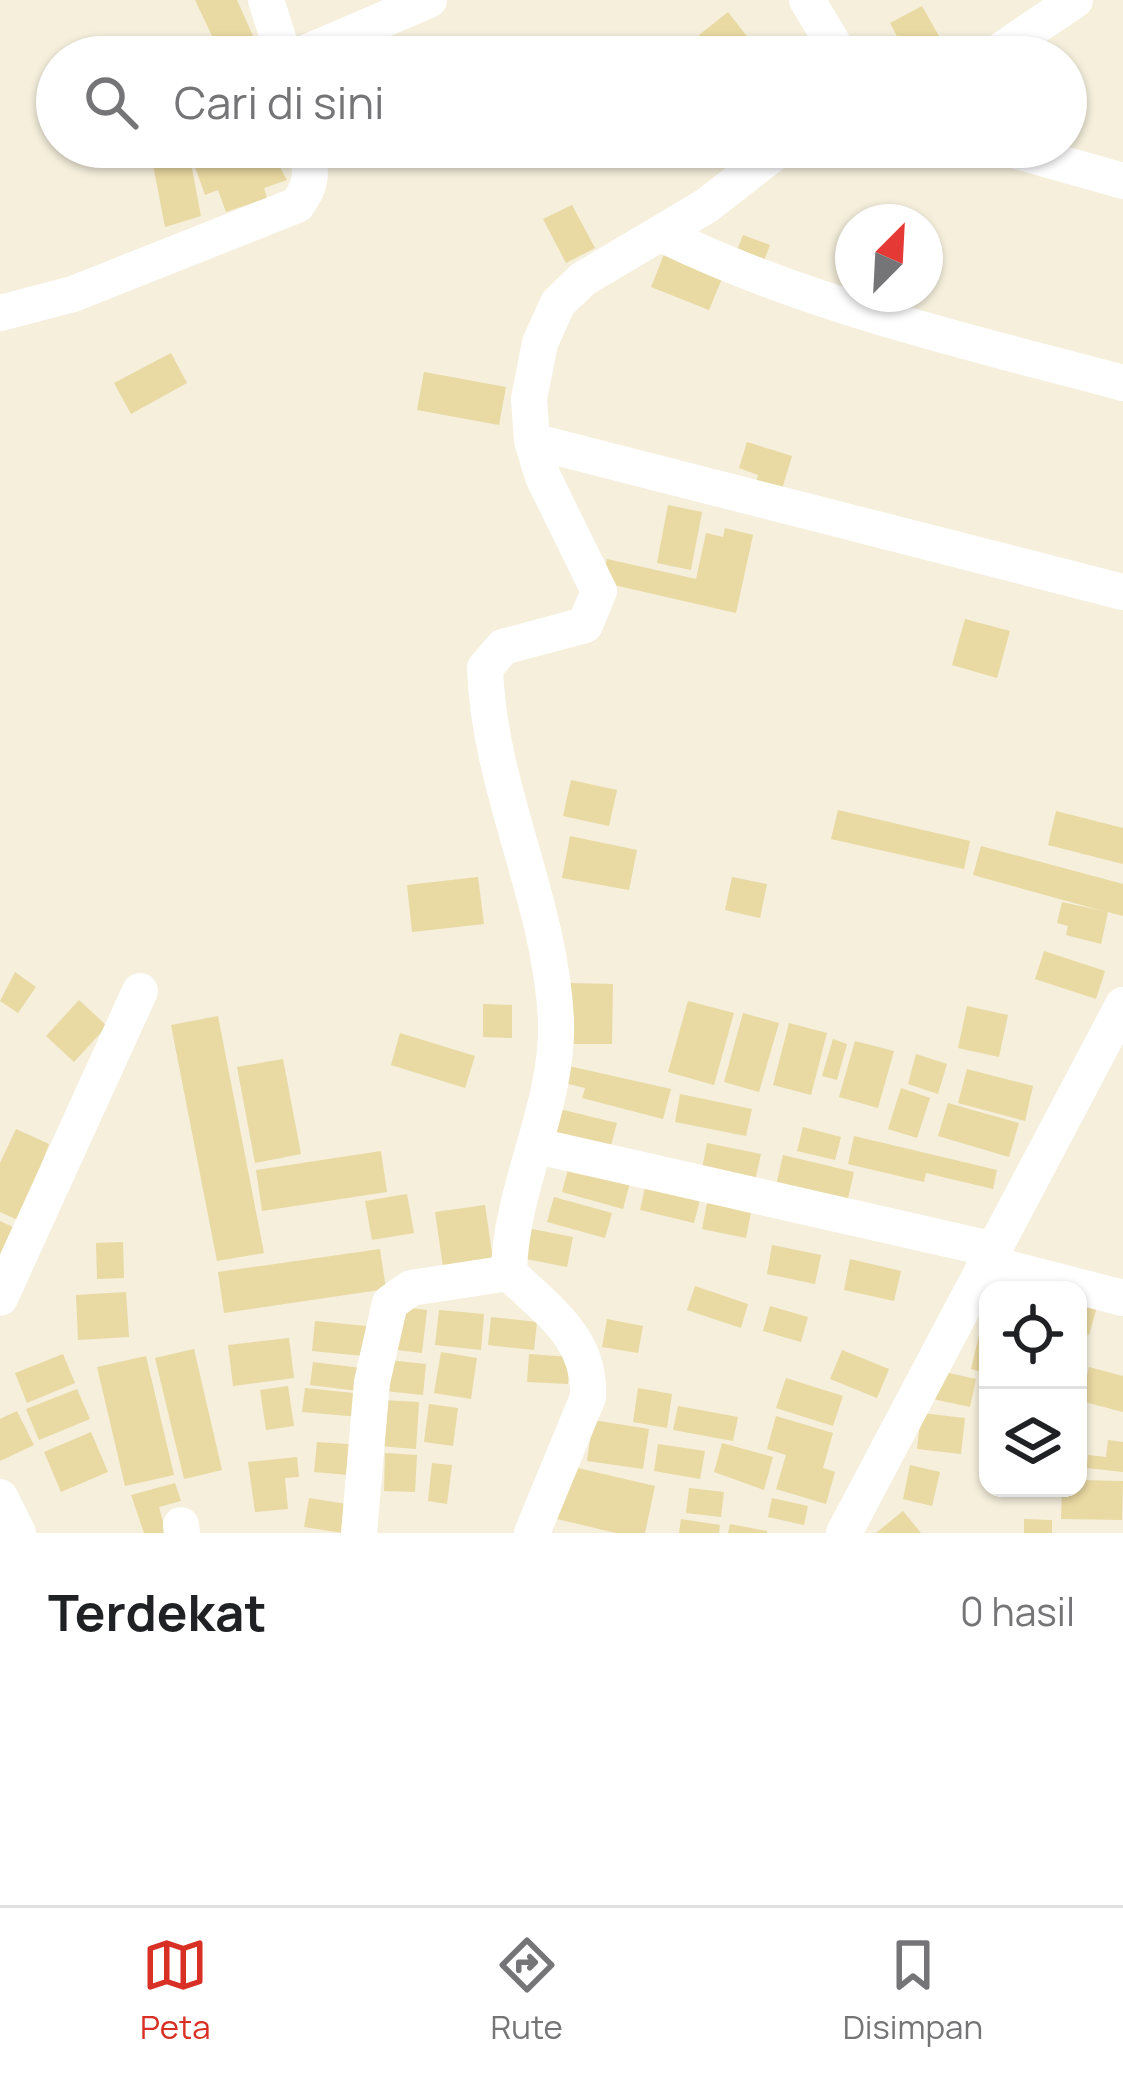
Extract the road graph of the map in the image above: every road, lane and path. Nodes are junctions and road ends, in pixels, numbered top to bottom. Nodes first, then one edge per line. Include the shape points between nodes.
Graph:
1 (266, 0) edge
2 (430, 0) edge
3 (807, 0) edge
4 (1075, 0) edge
5 (277, 36) edge
6 (345, 36) edge
7 (829, 36) edge
8 (1022, 36) edge
9 (312, 168) edge
10 (752, 168) edge
11 (1075, 168) edge
12 (1123, 182) edge
13 (661, 233) junction
14 (0, 313) edge
15 (1123, 383) edge
16 (532, 440) junction
17 (1123, 592) edge
18 (140, 991) dead end
19 (1123, 1005) edge
20 (537, 1145) junction
21 (987, 1256) junction
22 (509, 1273) junction
23 (0, 1298) edge
24 (1123, 1298) edge
25 (0, 1497) edge
26 (18, 1533) edge
27 (359, 1533) edge
28 (532, 1533) edge
29 (844, 1533) edge

1 - 5 street
2 - 6 street
3 - 7 street
4 - 8 street
9 - 14 street via 297,205 73,294
10 - 13 street
11 - 12 street
13 - 15 street via 735,270 872,315
13 - 16 street via 558,303 529,399
16 - 17 street
16 - 20 street via 599,591 585,625 503,646 485,668 500,767 545,923 554,1004
18 - 23 street
19 - 21 street
20 - 21 street
20 - 22 street
21 - 24 street
21 - 29 street
22 - 27 street via 411,1288 390,1303 370,1400
22 - 28 street via 566,1327 590,1374 588,1397
25 - 26 street

